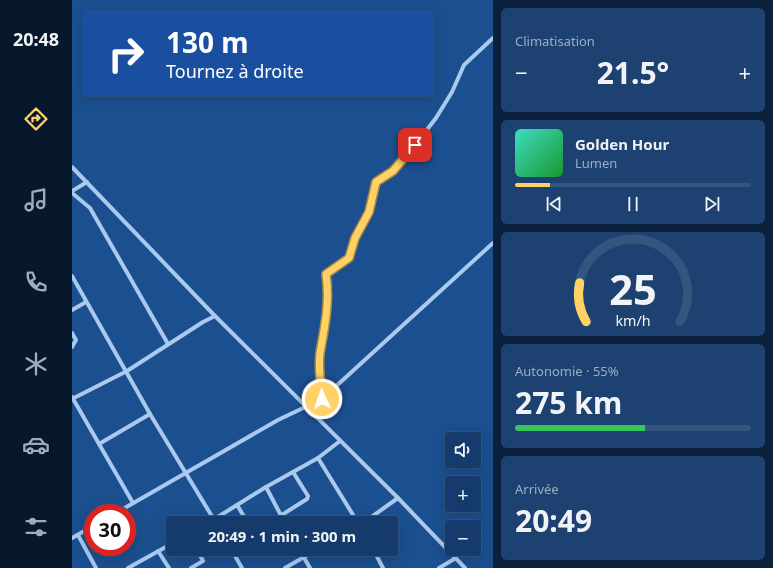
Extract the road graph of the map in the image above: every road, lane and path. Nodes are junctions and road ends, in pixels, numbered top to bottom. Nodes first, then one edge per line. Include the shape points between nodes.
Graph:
1 (493, 38) edge
2 (72, 166) edge
3 (87, 182) junction
4 (72, 192) edge
5 (493, 243) edge
6 (72, 276) edge
7 (86, 302) junction
8 (72, 310) edge
9 (215, 316) junction
10 (72, 333) edge
11 (168, 344) junction
12 (72, 346) edge
13 (127, 371) junction
14 (72, 398) edge
15 (322, 399) junction
16 (306, 406) junction
17 (150, 414) junction
18 (340, 442) junction
19 (99, 444) junction
20 (318, 458) junction
21 (292, 472) junction
22 (185, 473) junction
23 (266, 487) junction
24 (398, 498) junction
25 (132, 503) joint
26 (237, 505) junction
27 (212, 516) edge
28 (222, 516) edge
29 (244, 516) edge
30 (281, 516) joint
31 (354, 516) edge
32 (373, 516) edge
33 (84, 531) edge
34 (78, 535) junction
35 (72, 538) edge
36 (166, 546) edge
37 (158, 551) junction
38 (200, 556) edge
39 (235, 556) edge
40 (377, 556) edge
41 (304, 557) joint
42 (456, 558) junction
43 (96, 568) edge
44 (129, 568) edge
45 (169, 568) edge
46 (191, 568) edge
47 (242, 568) edge
48 (285, 568) edge
49 (310, 568) edge
50 (383, 568) edge
51 (439, 568) edge
52 (466, 568) edge

1 - 15 street via 464,65 452,92 436,118 409,153 393,171 376,182 369,212 355,238 349,258 326,274 327,313 319,367
2 - 3 street
3 - 4 street
3 - 9 street
4 - 11 street via 90,208
5 - 15 street
6 - 7 street
7 - 8 street
7 - 13 street
9 - 11 street
9 - 16 street
10 - 12 street via 76,340
11 - 13 street
13 - 14 street
13 - 17 street
14 - 19 street
15 - 16 street
16 - 18 street
16 - 22 street
17 - 19 street
17 - 22 street
18 - 20 street
18 - 24 street
19 - 25 street
20 - 21 street
20 - 31 street
21 - 23 street
21 - 30 street via 308,496 306,501
22 - 25 street
22 - 27 street
23 - 26 street
23 - 30 street
24 - 32 street
24 - 42 street
26 - 28 street
26 - 29 street
33 - 34 street
34 - 35 street
34 - 43 street
36 - 37 street
37 - 44 street
37 - 45 street
38 - 46 street via 203,561
39 - 47 street
40 - 50 street
41 - 48 street
41 - 49 street
42 - 51 street
42 - 52 street

